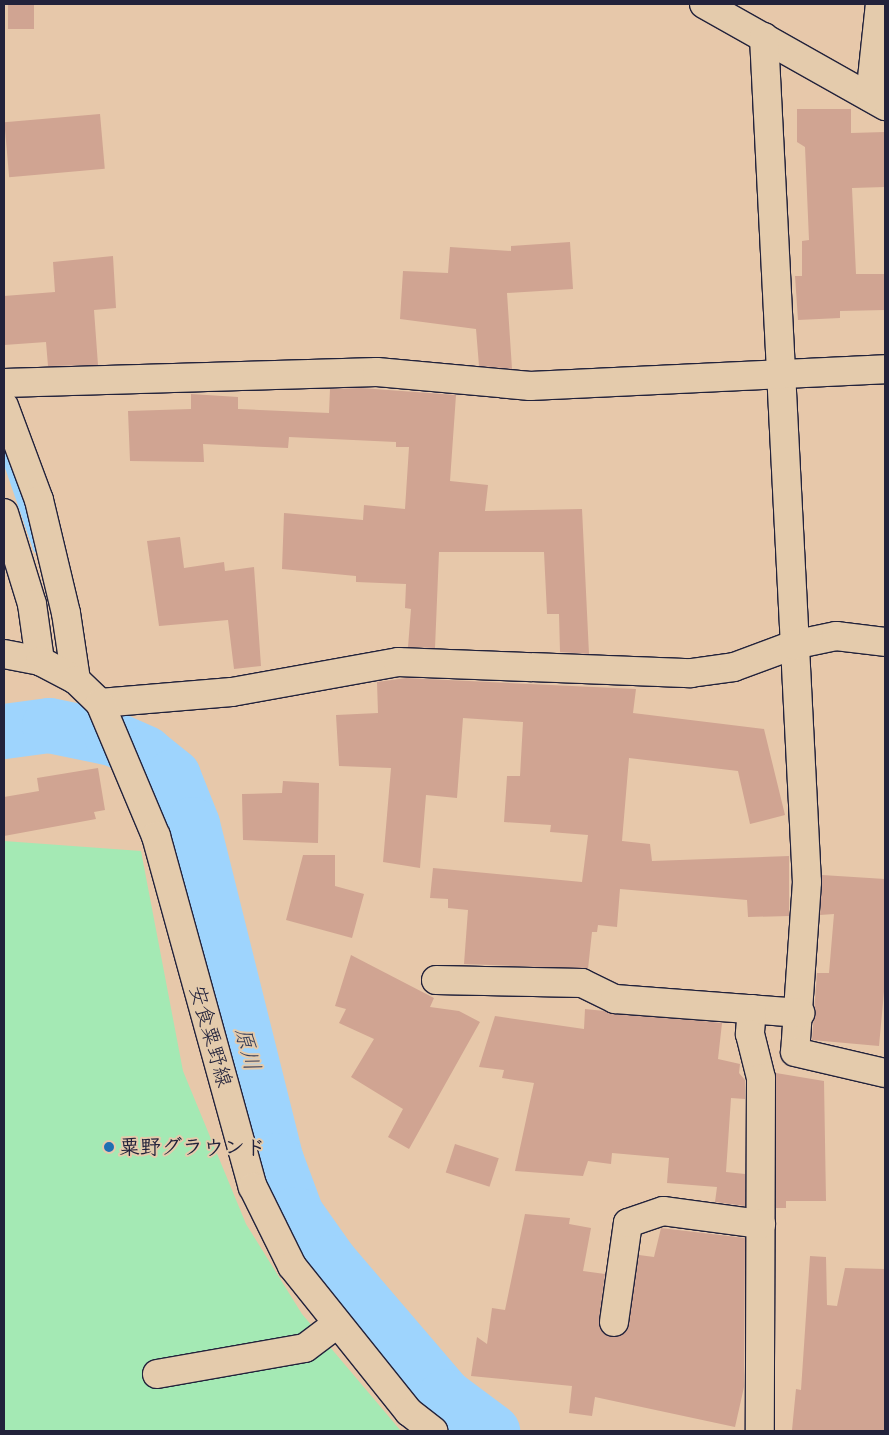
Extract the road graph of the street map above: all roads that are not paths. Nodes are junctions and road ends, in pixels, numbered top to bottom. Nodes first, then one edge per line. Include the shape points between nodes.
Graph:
1 (704, 4) edge
2 (880, 4) edge
3 (764, 37) junction
4 (878, 102) edge
5 (885, 369) edge
6 (778, 374) junction
7 (4, 383) edge
8 (4, 406) edge
9 (4, 513) edge
10 (885, 642) edge
11 (792, 645) junction
12 (4, 654) edge
13 (40, 661) junction
14 (76, 680) junction
15 (104, 712) junction
16 (436, 980) dead end
17 (752, 1009) junction
18 (800, 1013) junction
19 (885, 1073) edge
20 (761, 1224) junction
21 (614, 1322) dead end
22 (336, 1325) junction
23 (157, 1374) dead end
24 (433, 1431) edge
25 (760, 1431) edge

1 - 3 street
2 - 4 street
3 - 4 street
3 - 6 street
5 - 6 street
6 - 7 street via 530,386 377,372
6 - 11 street
8 - 14 street via 38,500 66,613
9 - 13 street via 32,604
10 - 11 street via 836,636
11 - 15 street via 734,667 691,673 398,662
11 - 18 street via 806,882
12 - 13 street, 安食粟野線
13 - 14 street, 安食粟野線
14 - 15 street, 安食粟野線
15 - 22 street, 安食粟野線 via 156,836 253,1187 292,1266
16 - 17 street via 582,984 616,999
17 - 18 street
17 - 20 street via 750,1034 761,1078
18 - 19 street via 795,1052
20 - 21 street via 663,1211 628,1223
20 - 25 street
22 - 23 street via 305,1348
22 - 24 street, 安食粟野線 via 409,1412

